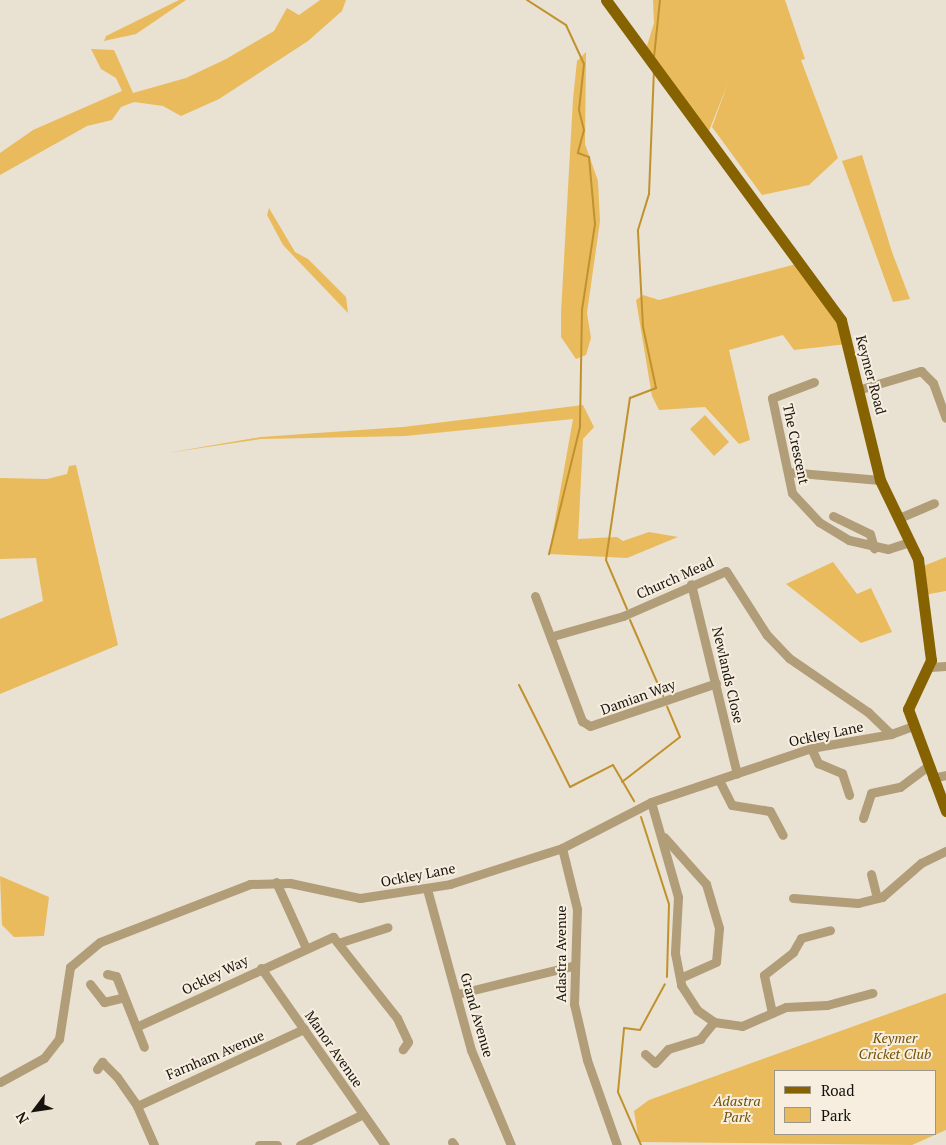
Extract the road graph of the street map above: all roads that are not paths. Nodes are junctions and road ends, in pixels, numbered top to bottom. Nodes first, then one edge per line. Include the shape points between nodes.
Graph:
1 (606, 0) edge
2 (814, 382) dead end
3 (860, 389) junction
4 (946, 418) edge
5 (788, 472) junction
6 (880, 480) junction
7 (934, 503) dead end
8 (833, 516) dead end
9 (899, 518) junction
10 (910, 542) junction
11 (874, 548) junction
12 (691, 584) junction
13 (535, 596) dead end
14 (553, 636) junction
15 (946, 666) edge
16 (930, 667) junction
17 (716, 683) junction
18 (913, 726) junction
19 (890, 734) junction
20 (811, 748) junction
21 (927, 767) junction
22 (737, 774) junction
23 (946, 775) edge
24 (932, 778) junction
25 (719, 780) junction
26 (849, 795) dead end
27 (651, 802) junction
28 (945, 808) edge
29 (863, 818) dead end
30 (662, 834) junction
31 (783, 836) dead end
32 (562, 848) junction
33 (946, 851) edge
34 (871, 874) dead end
35 (276, 882) junction
36 (427, 889) junction
37 (793, 898) dead end
38 (877, 898) junction
39 (388, 927) dead end
40 (830, 930) dead end
41 (338, 943) junction
42 (305, 946) junction
43 (572, 966) junction
44 (261, 968) junction
45 (107, 974) dead end
46 (680, 978) junction
47 (90, 984) dead end
48 (872, 993) dead end
49 (457, 994) junction
50 (121, 998) junction
51 (772, 1013) junction
52 (714, 1022) junction
53 (136, 1027) junction
54 (304, 1029) junction
55 (144, 1047) dead end
56 (403, 1049) dead end
57 (645, 1054) dead end
58 (114, 1061) dead end
59 (0, 1082) edge
60 (137, 1106) junction
61 (363, 1114) junction
62 (154, 1145) edge
63 (259, 1145) edge
64 (276, 1145) edge
65 (300, 1145) edge
66 (385, 1145) edge
67 (511, 1145) edge
68 (617, 1145) edge

1 - 3 main road, Keymer Road via 837,312
2 - 5 street, The Crescent via 772,398
3 - 4 street via 921,371 933,383
3 - 6 main road, Keymer Road
5 - 6 street
5 - 11 street, The Crescent via 792,493 805,511 829,529
6 - 9 main road, Keymer Road
7 - 9 street
8 - 11 street via 870,534
9 - 10 main road, Keymer Road
10 - 11 street, The Crescent via 888,549
10 - 16 main road, Keymer Road via 920,572
12 - 14 street, Church Mead via 623,616
12 - 17 street, Newlands Close
12 - 19 street, Church Mead via 726,572 767,635 789,658 868,712
13 - 14 street, Damian Way
14 - 17 street, Damian Way via 582,721 590,726
15 - 16 street
16 - 18 main road via 908,709
17 - 22 street, Newlands Close
18 - 19 street, Ockley Lane
18 - 21 main road
19 - 20 street, Ockley Lane
20 - 22 street, Ockley Lane
20 - 26 street via 818,763 842,773
21 - 24 main road
21 - 29 street via 900,787 871,793
22 - 25 street, Ockley Lane
23 - 24 street
24 - 28 main road
25 - 27 street, Ockley Lane
25 - 31 street via 732,805 770,812
27 - 30 street
27 - 32 street, Ockley Lane
30 - 46 street via 678,897 675,953
30 - 46 street via 706,884 719,928 716,962
32 - 36 street, Ockley Lane
32 - 43 street, Adastra Avenue via 577,909
33 - 38 street via 921,863 896,888
34 - 38 street
35 - 36 street, Ockley Lane via 360,898
35 - 42 street
35 - 59 street, Ockley Lane via 250,884 84,951 70,967 59,1039 44,1058
36 - 49 street, Grand Avenue
37 - 38 street via 858,903
39 - 41 street, Ockley Way
40 - 51 street via 801,938 793,952 764,975
41 - 42 street, Ockley Way via 326,937
41 - 56 street via 397,1018 408,1042
42 - 44 street, Ockley Way
43 - 49 street
43 - 68 street, Adastra Avenue via 581,1039
44 - 53 street, Ockley Way
44 - 54 street, Manor Avenue
45 - 50 street via 116,976
46 - 52 street via 690,1002
47 - 50 street via 104,1002
48 - 51 street via 836,1004 794,1005
49 - 67 street, Grand Avenue via 481,1080
50 - 53 street
51 - 52 street via 742,1026
52 - 57 street via 700,1039 668,1049 658,1066
53 - 55 street
54 - 60 street, Farnham Avenue
54 - 61 street, Manor Avenue
58 - 60 street via 100,1066
60 - 62 street
61 - 65 street
61 - 66 street, Manor Avenue
63 - 64 street

